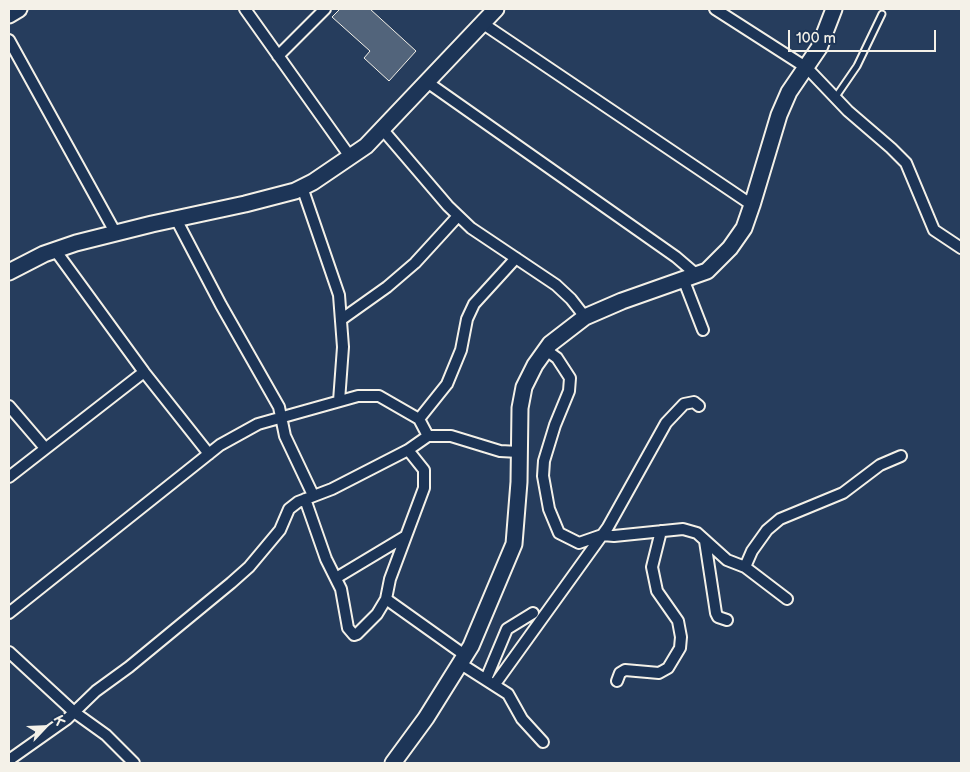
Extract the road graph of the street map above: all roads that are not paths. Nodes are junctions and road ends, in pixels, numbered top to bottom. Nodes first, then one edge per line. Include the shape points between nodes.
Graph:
1 (20, 9) edge
2 (245, 9) edge
3 (325, 9) edge
4 (496, 9) edge
5 (715, 9) edge
6 (834, 9) edge
7 (882, 14) dead end
8 (9, 15) edge
9 (482, 23) junction
10 (9, 40) edge
11 (278, 56) junction
12 (807, 68) junction
13 (427, 82) junction
14 (835, 98) junction
15 (383, 130) junction
16 (351, 158) junction
17 (302, 187) junction
18 (752, 206) junction
19 (458, 216) junction
20 (176, 219) junction
21 (115, 232) junction
22 (961, 248) edge
23 (55, 250) junction
24 (516, 258) junction
25 (9, 272) edge
26 (690, 278) junction
27 (585, 317) junction
28 (342, 319) junction
29 (702, 330) dead end
30 (546, 350) junction
31 (144, 372) junction
32 (339, 402) junction
33 (9, 406) edge
34 (699, 406) dead end
35 (282, 418) junction
36 (419, 419) junction
37 (428, 436) junction
38 (45, 448) junction
39 (408, 450) junction
40 (520, 452) junction
41 (209, 454) junction
42 (901, 456) dead end
43 (9, 477) edge
44 (309, 497) junction
45 (661, 531) junction
46 (602, 535) junction
47 (406, 536) junction
48 (705, 541) junction
49 (745, 567) junction
50 (336, 578) junction
51 (386, 599) junction
52 (788, 599) dead end
53 (9, 613) edge
54 (533, 613) dead end
55 (728, 620) dead end
56 (9, 652) edge
57 (463, 660) junction
58 (491, 681) junction
59 (617, 681) dead end
60 (74, 712) junction
61 (543, 742) dead end
62 (9, 760) edge
63 (134, 763) edge
64 (392, 763) edge

1 - 8 street
2 - 11 street
3 - 11 street
4 - 9 street
5 - 12 street
6 - 12 street via 819,48
7 - 14 lane via 857,66
9 - 13 street
9 - 18 street
10 - 21 street
11 - 16 street
12 - 14 street
12 - 18 street via 789,92 779,115
13 - 15 street
13 - 26 street via 676,257
14 - 22 street via 906,163 934,230
15 - 16 street
15 - 19 street
16 - 17 street
17 - 20 street
17 - 28 street via 334,278
18 - 26 street via 744,228 730,248 707,271
19 - 24 street via 495,246
19 - 28 street via 415,263
20 - 21 street
20 - 35 street via 279,407
21 - 23 street
23 - 25 street
23 - 31 street
24 - 27 street via 556,285
24 - 36 street via 474,304 447,384
26 - 27 street
26 - 29 street
27 - 30 street
28 - 32 street
30 - 40 street via 524,387 520,408
30 - 46 street via 557,358 570,378 569,391 544,461 548,509 559,533 568,539 579,543
31 - 38 street
31 - 41 street
32 - 35 street
32 - 36 street via 358,396 379,396
33 - 38 street
34 - 46 street via 694,402 684,404 666,423
35 - 41 street via 258,424
35 - 44 street via 285,436
36 - 37 street
37 - 39 street
37 - 40 street via 451,436 500,451
38 - 43 street
39 - 44 street via 332,489
39 - 47 street via 422,465 426,479
40 - 57 street via 514,544
41 - 53 street
42 - 49 street via 880,465 843,493 780,518 767,530
44 - 50 street via 326,559
44 - 60 street via 289,508 280,530 249,567
45 - 46 street
45 - 48 street via 683,529 696,533
45 - 59 street via 652,567 657,590 678,621 680,648 668,668 659,673 625,670
46 - 58 street
47 - 50 street
47 - 51 street
48 - 49 street via 727,560
48 - 55 street via 716,613
49 - 52 street
50 - 51 street via 348,628 354,635 364,630
51 - 57 street
54 - 58 street via 507,629
56 - 60 street
57 - 58 street
57 - 64 street
58 - 61 street via 508,694 522,719
60 - 62 street
60 - 63 street via 106,734

